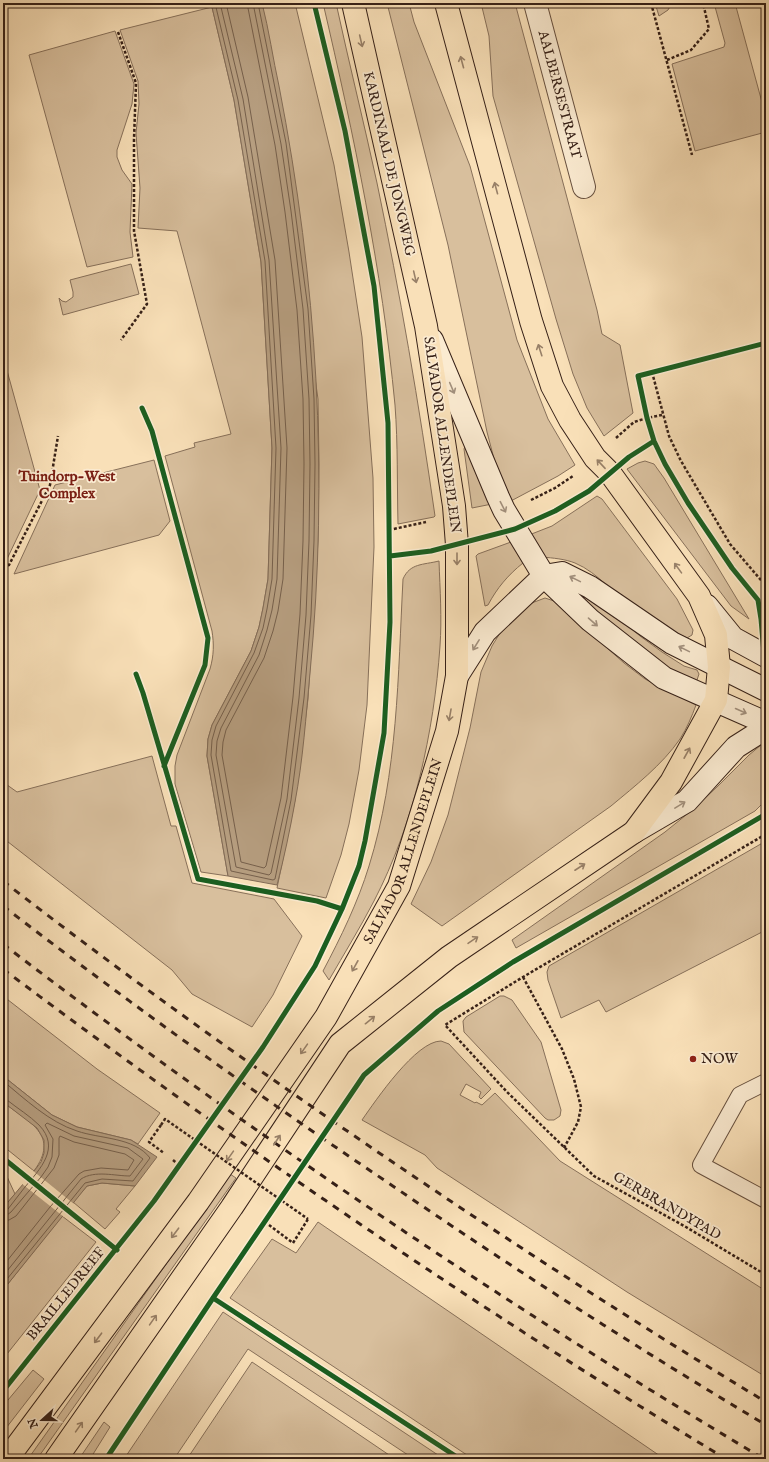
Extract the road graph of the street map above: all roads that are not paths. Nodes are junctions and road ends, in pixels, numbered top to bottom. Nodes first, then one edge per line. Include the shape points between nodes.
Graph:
1 (353, 3) edge
2 (446, 3) edge
3 (535, 3) edge
4 (584, 187) dead end
5 (426, 326) junction
6 (544, 576) junction
7 (698, 596) junction
8 (766, 656) edge
9 (719, 667) junction
10 (457, 676) junction
11 (766, 690) edge
12 (716, 700) junction
13 (766, 722) edge
14 (766, 728) edge
15 (634, 832) junction
16 (766, 1082) edge
17 (766, 1200) edge
18 (7, 1459) edge
19 (56, 1459) edge

1 -> 5 main road, KARDINAAL DE JONGWEG
7 -> 2 main road via 610,473 595,458 552,386 531,321
3 - 4 main road, AALBERSESTRAAT
5 -> 6 main road, SALVADOR ALLENDEPLEIN via 504,510
5 -> 10 main road, SALVADOR ALLENDEPLEIN via 455,519
9 -> 6 main road via 672,643 590,587 562,573
6 -> 10 main road, SALVADOR ALLENDEPLEIN via 485,632
6 -> 12 main road, SALVADOR ALLENDEPLEIN via 590,620 664,678
7 - 8 main road via 733,638
7 - 9 main road via 716,635
9 - 11 main road
9 - 12 main road
10 -> 18 main road, SALVADOR ALLENDEPLEIN via 447,731 399,886 326,1017 198,1202
12 -> 13 main road, SALVADOR ALLENDEPLEIN
15 -> 12 main road via 671,782
15 -> 14 main road via 687,801 736,747
19 -> 15 main road via 232,1207 340,1044 449,957
16 - 17 lane via 740,1095 701,1165

